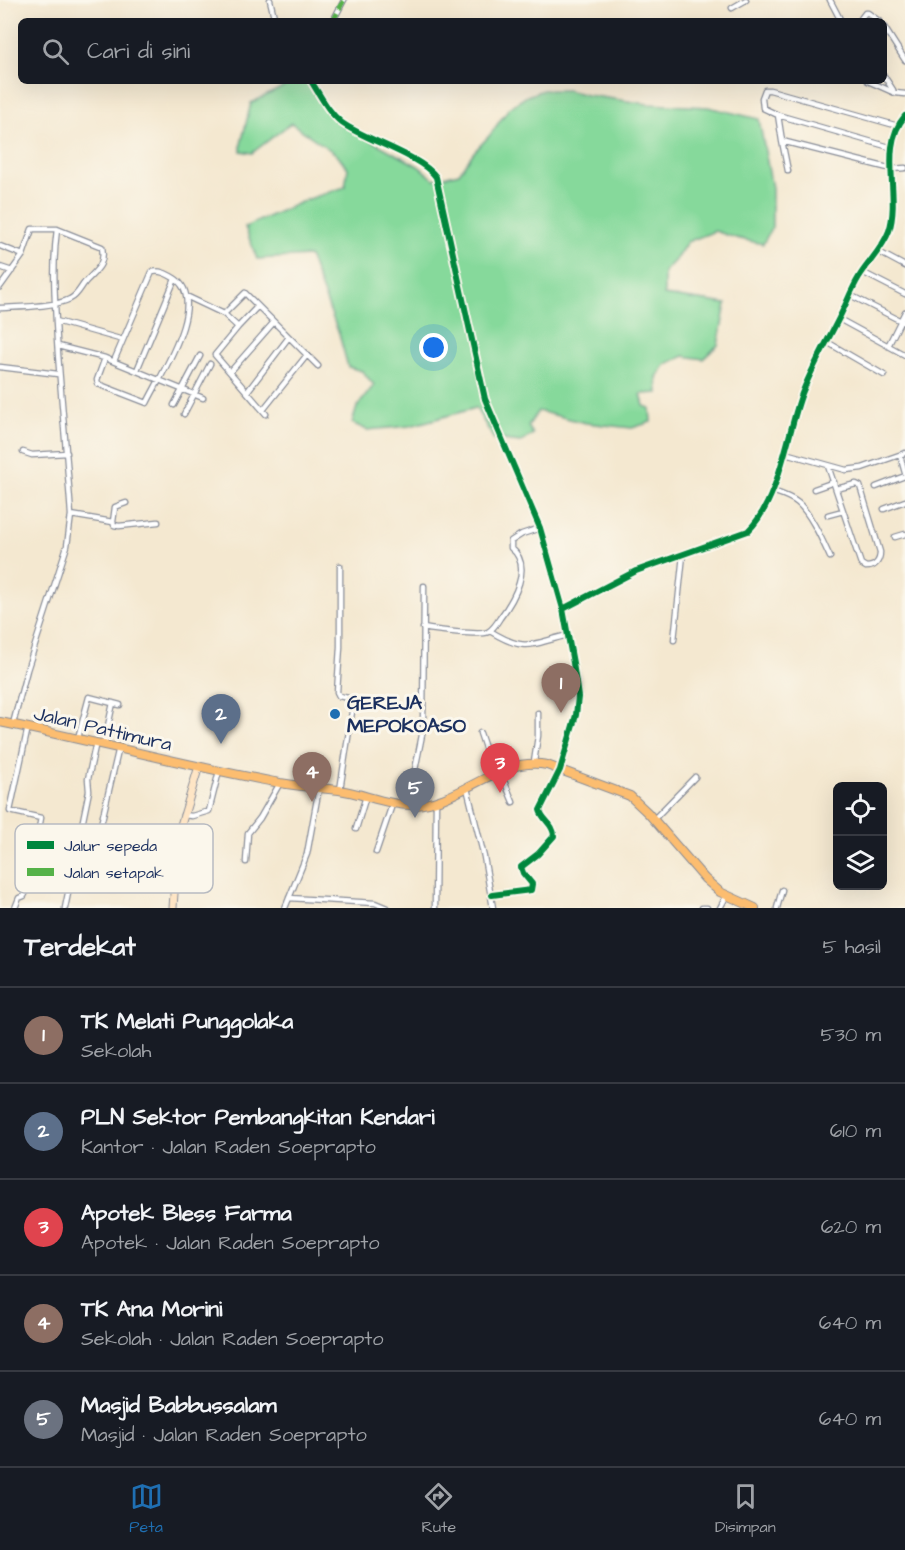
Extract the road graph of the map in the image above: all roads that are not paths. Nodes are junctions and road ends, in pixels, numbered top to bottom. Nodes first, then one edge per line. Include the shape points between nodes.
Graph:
1 (270, 0) edge
2 (344, 0) edge
3 (746, 0) edge
4 (830, 0) edge
5 (732, 8) dead end
6 (275, 18) edge
7 (335, 18) edge
8 (839, 18) edge
9 (861, 18) edge
10 (875, 18) edge
11 (887, 32) edge
12 (905, 60) edge
13 (887, 81) edge
14 (313, 84) edge
15 (875, 84) edge
16 (895, 93) junction
17 (905, 94) edge
18 (778, 116) junction
19 (905, 116) edge
20 (898, 126) junction
21 (782, 141) junction
22 (893, 147) junction
23 (905, 168) edge
24 (892, 169) junction
25 (788, 171) dead end
26 (57, 229) junction
27 (0, 246) edge
28 (877, 251) junction
29 (23, 255) junction
30 (905, 266) edge
31 (0, 267) edge
32 (12, 271) junction
33 (862, 272) junction
34 (176, 279) junction
35 (0, 287) edge
36 (905, 294) edge
37 (850, 295) junction
38 (186, 296) junction
39 (55, 302) junction
40 (258, 306) junction
41 (0, 308) edge
42 (905, 312) edge
43 (224, 314) junction
44 (839, 319) junction
45 (56, 321) junction
46 (273, 321) junction
47 (903, 322) edge
48 (238, 327) junction
49 (289, 337) junction
50 (123, 340) junction
51 (827, 342) junction
52 (58, 346) junction
53 (888, 346) junction
54 (307, 355) junction
55 (905, 355) edge
56 (200, 356) dead end
57 (105, 358) junction
58 (114, 361) junction
59 (210, 364) dead end
60 (318, 366) dead end
61 (0, 367) edge
62 (137, 370) junction
63 (230, 372) junction
64 (58, 374) junction
65 (884, 375) dead end
66 (158, 380) junction
67 (182, 390) junction
68 (247, 392) junction
69 (194, 394) junction
70 (203, 398) dead end
71 (174, 405) dead end
72 (184, 414) dead end
73 (23, 452) dead end
74 (67, 453) junction
75 (785, 453) junction
76 (902, 454) edge
77 (828, 466) junction
78 (905, 475) edge
79 (834, 482) junction
80 (876, 487) dead end
81 (814, 489) dead end
82 (836, 489) junction
83 (772, 490) junction
84 (905, 501) edge
85 (126, 503) dead end
86 (884, 509) dead end
87 (843, 511) junction
88 (71, 515) junction
89 (828, 516) dead end
90 (113, 522) junction
91 (158, 522) dead end
92 (540, 528) junction
93 (905, 534) edge
94 (895, 537) dead end
95 (683, 555) junction
96 (830, 557) dead end
97 (340, 566) dead end
98 (424, 586) dead end
99 (563, 609) junction
100 (423, 628) junction
101 (490, 631) junction
102 (568, 634) junction
103 (674, 640) dead end
104 (113, 703) junction
105 (120, 705) dead end
106 (538, 712) dead end
107 (0, 722) edge
108 (14, 724) junction
109 (28, 727) junction
110 (480, 733) dead end
111 (78, 738) junction
112 (100, 743) junction
113 (119, 747) junction
114 (534, 762) junction
115 (199, 766) junction
116 (560, 770) junction
117 (219, 771) junction
118 (496, 773) junction
119 (695, 777) dead end
120 (280, 783) junction
121 (320, 788) junction
122 (467, 788) junction
123 (340, 790) junction
124 (366, 795) junction
125 (436, 801) junction
126 (393, 802) junction
127 (513, 802) dead end
128 (408, 805) junction
129 (183, 815) junction
130 (654, 819) junction
131 (40, 824) edge
132 (82, 824) edge
133 (102, 824) edge
134 (181, 824) edge
135 (356, 829) dead end
136 (376, 852) dead end
137 (246, 862) dead end
138 (782, 890) dead end
139 (26, 893) edge
140 (68, 893) edge
141 (174, 893) edge
142 (727, 895) junction
143 (492, 896) junction
144 (289, 898) junction
145 (15, 908) edge
146 (65, 908) edge
147 (173, 908) edge
148 (285, 908) edge
149 (387, 908) edge
150 (435, 908) edge
151 (493, 908) edge
152 (702, 908) edge
153 (707, 908) edge
154 (720, 908) edge
155 (755, 908) edge
156 (777, 908) edge

1 - 6 street
2 - 7 street
3 - 5 street
4 - 8 street
9 - 10 street via 868,13
11 - 12 street
13 - 16 street
14 - 92 street via 340,121 436,177 485,399
15 - 16 street
16 - 17 street
18 - 20 street via 762,108 765,90
18 - 21 street
18 - 22 street
19 - 20 street
20 - 22 street
21 - 24 street
21 - 25 street
22 - 24 street
23 - 24 street
24 - 28 street via 891,221
26 - 29 street via 32,229
26 - 39 street
26 - 39 street via 102,247 104,258 80,292 69,300
27 - 29 street
28 - 30 street
28 - 33 street
29 - 32 street
31 - 32 street
32 - 35 street
33 - 36 street
33 - 37 street
34 - 38 street
34 - 50 street via 153,272
34 - 62 street
37 - 44 street
37 - 47 street
38 - 43 street
38 - 66 street via 187,315 181,334
39 - 41 street
39 - 45 street
40 - 43 street via 245,293
40 - 46 street
40 - 48 street
42 - 47 street
43 - 48 street
44 - 51 street
44 - 53 street
45 - 50 street
45 - 52 street
46 - 49 street
46 - 63 street
47 - 53 street
48 - 63 street via 215,355
49 - 54 street
49 - 68 street
50 - 58 street
51 - 65 street
51 - 75 street via 801,396
52 - 57 street
52 - 64 street
53 - 55 street
54 - 60 street
54 - 68 street via 264,412
56 - 67 street
57 - 58 street
57 - 66 street via 98,384 147,403
58 - 62 street
59 - 69 street
61 - 64 street
62 - 66 street
63 - 68 street
64 - 74 street
66 - 67 street
67 - 69 street
67 - 71 street
69 - 70 street
69 - 72 street
73 - 74 street
74 - 88 street
75 - 77 street
75 - 83 street
76 - 77 street via 854,470
76 - 78 street
77 - 79 street
78 - 80 street
79 - 81 street
79 - 82 street
82 - 87 street
82 - 87 street via 860,486 880,552 874,565 861,564
83 - 95 street via 748,531
83 - 96 street via 803,508
84 - 86 street
85 - 90 street via 115,507
87 - 89 street
88 - 90 street
88 - 108 street via 67,546
90 - 91 street via 122,526
92 - 99 street
92 - 101 street via 511,541 520,564 516,594
93 - 94 street
95 - 99 street via 636,571
95 - 103 street
97 - 123 street via 337,692 352,699 353,705
98 - 100 street
99 - 102 street
100 - 101 street via 477,634
100 - 128 street via 423,730
101 - 102 street via 522,646
102 - 116 street via 577,706
104 - 105 street
104 - 111 street via 89,697
104 - 112 street
106 - 114 street
107 - 108 highway, Jalan Pattimura
108 - 109 highway, Jalan Pattimura
109 - 111 highway, Jalan Pattimura
109 - 131 street via 10,811 41,818
110 - 118 street
111 - 112 highway, Jalan Pattimura
112 - 113 highway, Jalan Pattimura
112 - 132 street via 88,779
113 - 115 highway, Jalan Pattimura
113 - 133 street
114 - 116 highway
114 - 118 highway, Jalan Pattimura
115 - 117 highway, Jalan Pattimura
115 - 129 main road
116 - 130 highway via 623,792
116 - 143 street via 540,810 554,836 521,867 532,884 531,891
117 - 120 highway, Jalan Pattimura
117 - 129 street via 209,811
118 - 122 highway, Jalan Pattimura
118 - 127 street
119 - 130 street
120 - 121 highway, Jalan Pattimura
120 - 137 street via 248,833
121 - 123 highway, Jalan Pattimura
121 - 144 street via 307,854
122 - 125 highway, Jalan Pattimura
122 - 143 street
123 - 124 highway, Jalan Pattimura
124 - 126 highway, Jalan Pattimura
124 - 135 street
125 - 128 highway, Jalan Pattimura
125 - 150 street
126 - 128 highway, Jalan Pattimura
126 - 136 street
129 - 134 main road
130 - 142 highway via 705,879
138 - 156 street
139 - 145 street
140 - 146 street
141 - 147 main road
142 - 154 street
142 - 155 highway
143 - 151 street
144 - 148 street
144 - 149 street via 375,903
152 - 153 street

